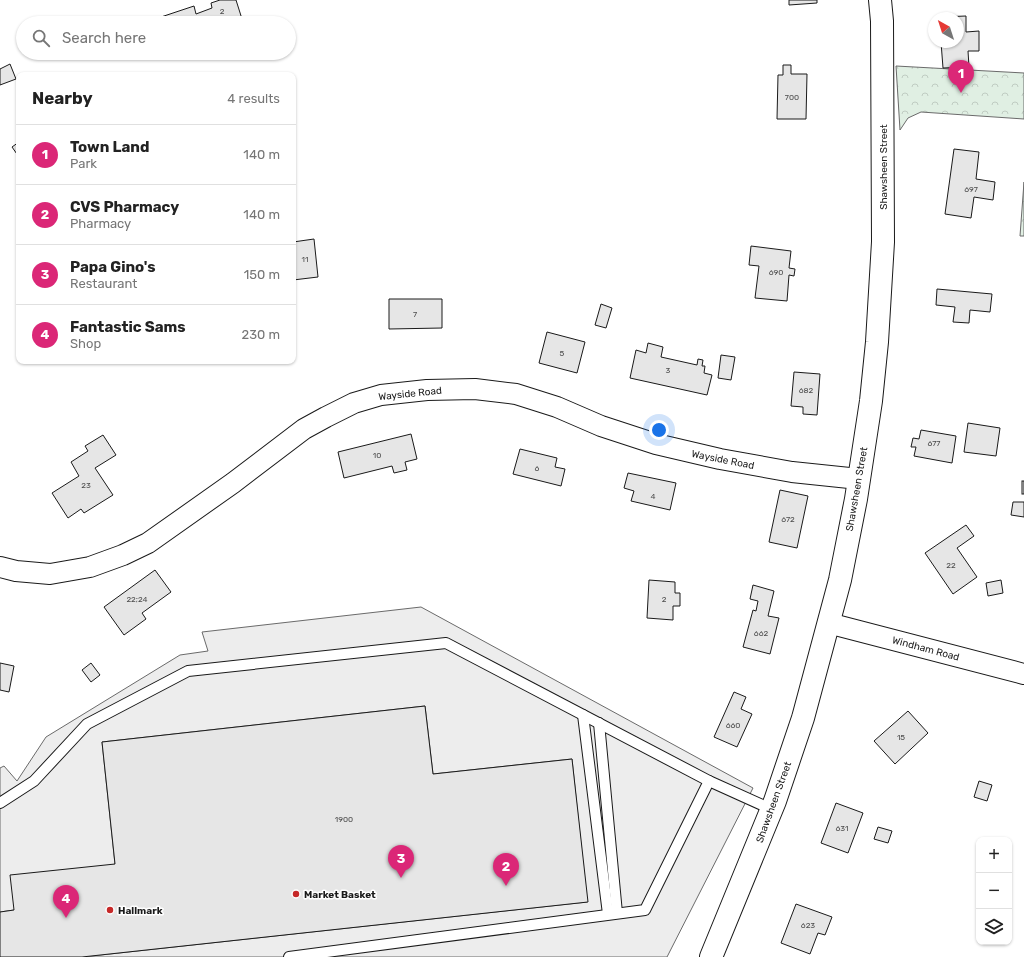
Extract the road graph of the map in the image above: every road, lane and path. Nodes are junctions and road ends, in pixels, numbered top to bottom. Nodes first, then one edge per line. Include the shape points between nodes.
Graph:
1 (880, 0) edge
2 (858, 479) junction
3 (0, 567) edge
4 (828, 623) junction
5 (1024, 674) edge
6 (583, 715) junction
7 (599, 723) junction
8 (710, 780) junction
9 (0, 803) edge
10 (772, 809) junction
11 (612, 914) junction
12 (289, 957) edge
13 (711, 957) edge

1 - 2 main road, Shawsheen Street via 883,242 877,342
2 - 3 street, Wayside Road via 720,459 656,444 601,426 557,406 516,394 475,389 427,390 381,395 354,403 326,417 304,429 239,479 148,543 123,555 90,567 50,574
2 - 4 main road, Shawsheen Street via 840,580
4 - 5 street, Windham Road
4 - 10 main road, Shawsheen Street via 803,718
6 - 7 lane
6 - 9 lane via 446,643 188,671 86,724 34,781
6 - 11 lane
7 - 8 lane
7 - 11 lane
8 - 10 lane
8 - 11 lane via 645,910
10 - 13 main road, Shawsheen Street
11 - 12 lane

